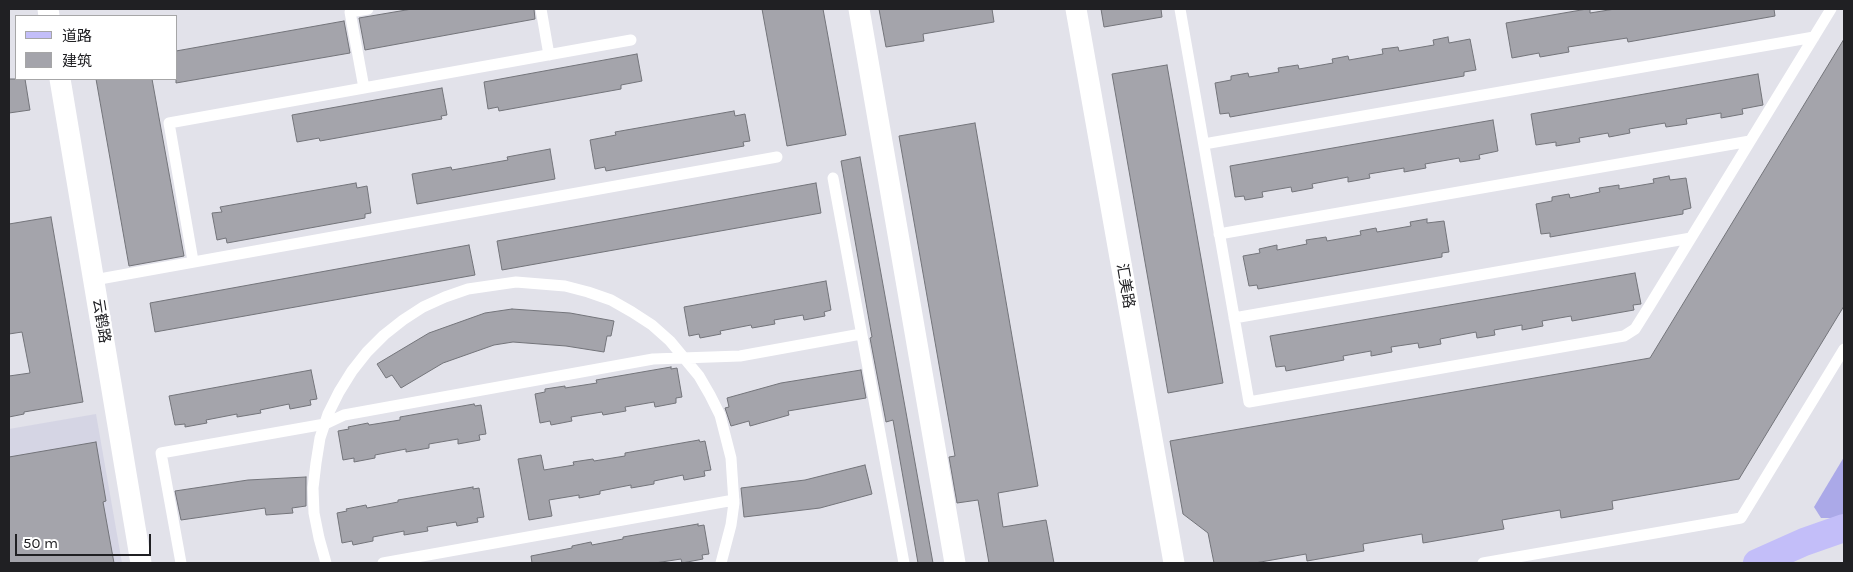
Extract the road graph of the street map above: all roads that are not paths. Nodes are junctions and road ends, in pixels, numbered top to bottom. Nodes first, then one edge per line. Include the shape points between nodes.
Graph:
1 (368, 9) edge
2 (541, 9) edge
3 (858, 9) edge
4 (1076, 9) edge
5 (1180, 9) edge
6 (1831, 9) edge
7 (1814, 37) junction
8 (631, 40) dead end
9 (549, 55) junction
10 (60, 80) edge
11 (364, 88) junction
12 (1750, 141) junction
13 (1204, 144) junction
14 (777, 157) dead end
15 (833, 178) dead end
16 (1220, 234) junction
17 (1691, 238) junction
18 (194, 262) junction
19 (94, 280) junction
20 (1234, 318) junction
21 (861, 334) junction
22 (1844, 349) edge
23 (686, 358) junction
24 (325, 424) junction
25 (734, 500) junction
26 (1844, 528) edge
27 (141, 563) edge
28 (181, 563) edge
29 (326, 563) edge
30 (383, 563) edge
31 (721, 563) edge
32 (904, 563) edge
33 (955, 563) edge
34 (1174, 563) edge
35 (1483, 563) edge
36 (1758, 563) edge

1 - 11 lane via 350,12
2 - 9 lane
3 - 33 street
4 - 34 street, 汇美路
5 - 13 lane
6 - 7 lane
7 - 12 lane
7 - 13 lane
8 - 9 lane
9 - 11 lane
10 - 19 street, 云鹤路
11 - 18 lane via 168,123
12 - 16 lane
12 - 17 lane
13 - 16 lane
14 - 18 lane
15 - 21 lane
16 - 20 lane
17 - 20 lane
17 - 20 lane via 1634,329 1624,336 1249,402
18 - 19 lane
19 - 27 street, 云鹤路
21 - 23 lane via 740,356
21 - 32 lane
22 - 35 lane via 1741,518
23 - 24 lane via 653,359 344,414
23 - 24 lane via 645,321 611,300 565,286 516,282 492,284 438,300 384,335 352,371
23 - 25 lane via 720,415 731,458
24 - 28 lane via 161,453
24 - 29 lane via 313,488 314,513
25 - 30 lane
25 - 31 lane
26 - 36 main road

